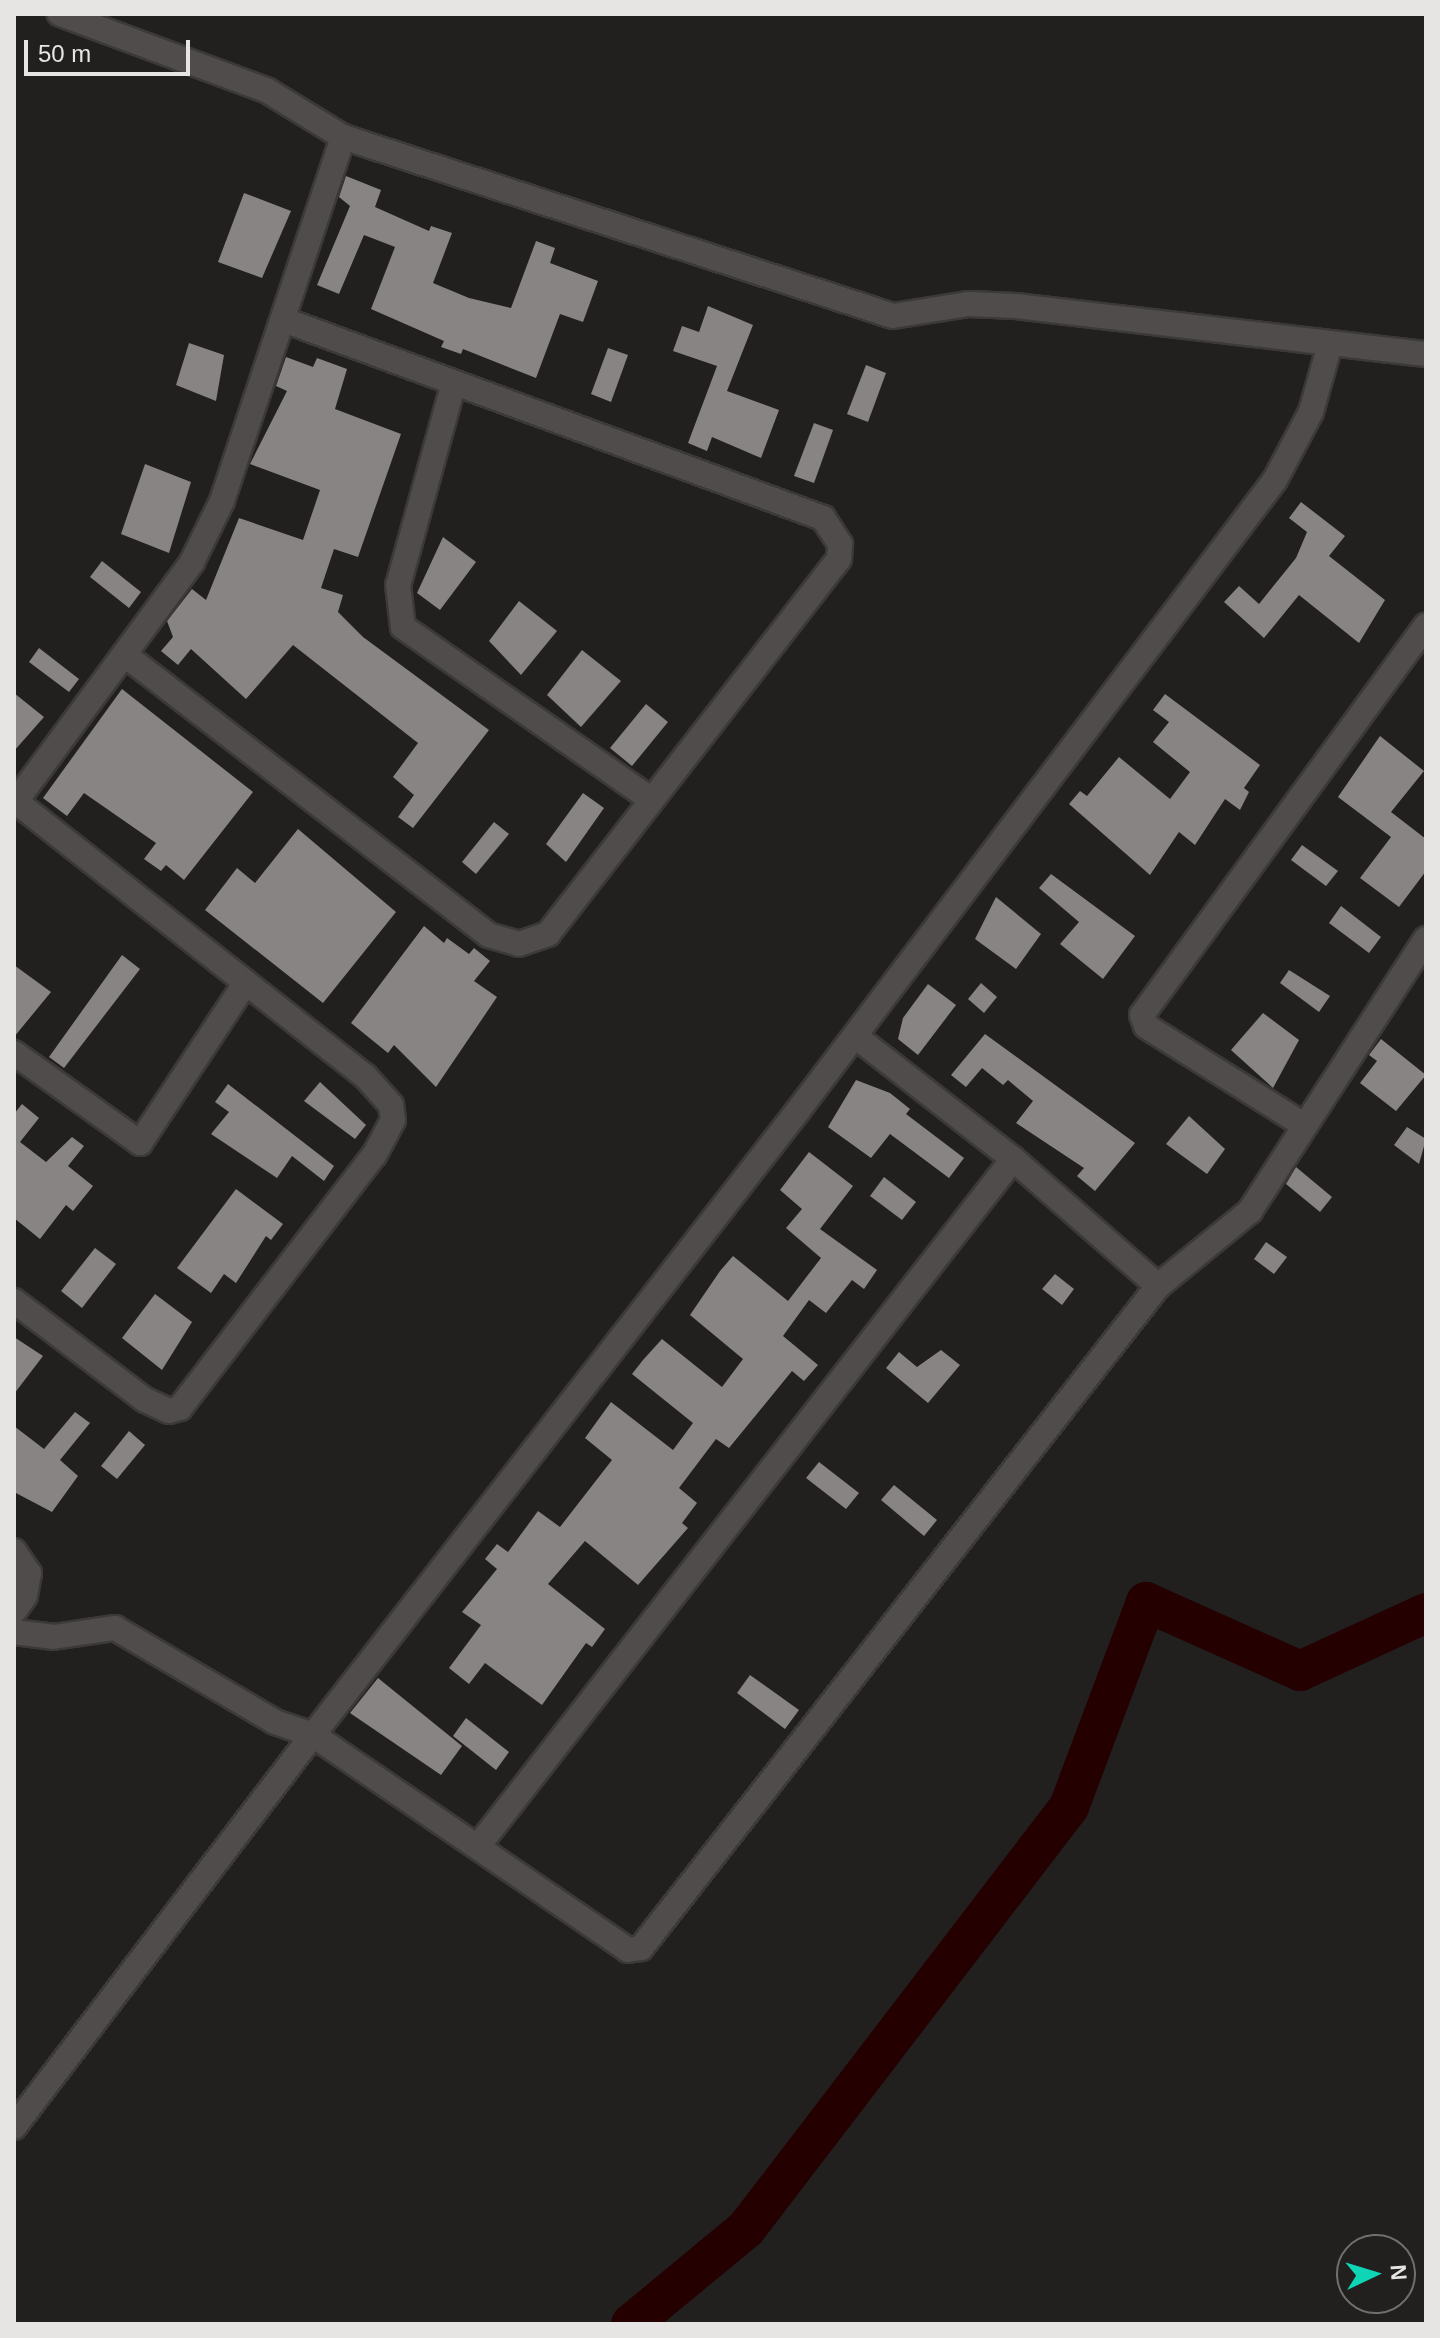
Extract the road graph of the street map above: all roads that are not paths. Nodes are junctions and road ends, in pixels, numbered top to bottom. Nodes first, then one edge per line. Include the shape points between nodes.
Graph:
1 (60, 14) edge
2 (343, 137) junction
3 (284, 320) junction
4 (1330, 344) junction
5 (1426, 354) edge
6 (453, 386) junction
7 (1426, 625) edge
8 (125, 655) junction
9 (649, 798) junction
10 (15, 801) edge
11 (1426, 939) edge
12 (244, 985) junction
13 (855, 1036) junction
14 (14, 1053) edge
15 (1302, 1124) junction
16 (1013, 1159) junction
17 (1158, 1286) junction
18 (14, 1301) edge
19 (14, 1551) edge
20 (14, 1611) edge
21 (14, 1632) edge
22 (313, 1735) junction
23 (479, 1845) junction
24 (14, 2127) edge

1 - 2 street via 266,90
2 - 3 street
2 - 4 street via 893,316 969,304 1016,306
3 - 6 street
3 - 8 street via 216,513 192,562
4 - 5 street
4 - 13 street via 1311,412 1275,480
6 - 9 street via 398,585 403,627
6 - 9 street via 823,518 834,531 839,559 829,577
7 - 15 street via 1142,1015 1146,1026
8 - 9 street via 502,943 548,934
8 - 10 street
10 - 12 street
11 - 15 street
12 - 14 street via 140,1143
12 - 18 street via 381,1093 393,1120 380,1146 180,1408 169,1411 145,1400
13 - 16 street
13 - 22 street
15 - 17 street via 1250,1211
16 - 17 street
16 - 23 street
17 - 23 street via 641,1948 628,1950
19 - 20 street via 29,1573 25,1596
21 - 22 street via 53,1637 115,1628 275,1722
22 - 23 street
22 - 24 street

